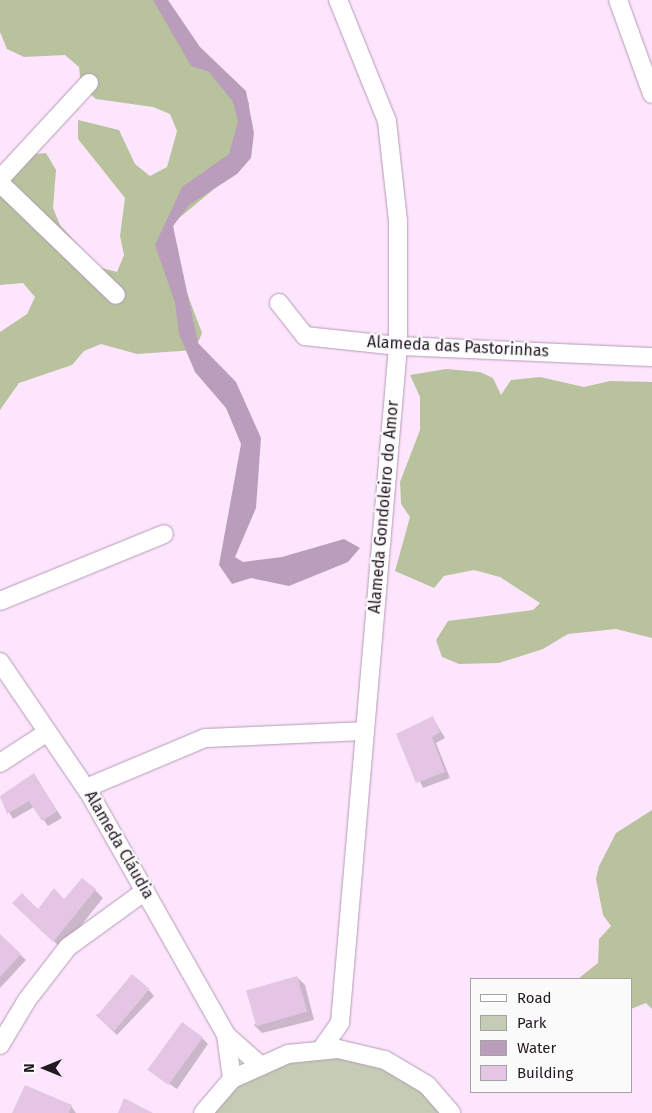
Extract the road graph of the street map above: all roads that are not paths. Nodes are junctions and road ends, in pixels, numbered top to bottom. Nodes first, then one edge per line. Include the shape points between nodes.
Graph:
1 (338, 0) edge
2 (618, 0) edge
3 (89, 83) dead end
4 (652, 94) edge
5 (0, 179) edge
6 (0, 183) edge
7 (116, 295) dead end
8 (279, 304) dead end
9 (398, 346) junction
10 (652, 357) edge
11 (164, 534) dead end
12 (0, 601) edge
13 (0, 662) edge
14 (365, 731) junction
15 (46, 733) junction
16 (0, 763) edge
17 (86, 788) junction
18 (145, 891) junction
19 (340, 1023) junction
20 (226, 1035) junction
21 (0, 1045) edge
22 (321, 1050) junction
23 (356, 1053) junction
24 (261, 1066) junction
25 (232, 1079) junction
26 (203, 1113) edge
27 (452, 1113) edge

1 - 9 street, Alameda Gondoleiro do Amor via 387,122 398,221
2 - 4 street
3 - 5 street
6 - 7 street
8 - 9 street, Alameda das Pastorinhas via 305,336
9 - 10 street, Alameda das Pastorinhas
9 - 14 street, Alameda Gondoleiro do Amor
11 - 12 street
13 - 15 street, Alameda Cláudia
14 - 17 street via 205,738
14 - 19 street, Alameda Gondoleiro do Amor
15 - 16 street
15 - 17 street, Alameda Cláudia
17 - 18 street, Alameda Cláudia
18 - 20 street, Alameda Cláudia
18 - 21 street via 68,947 26,1000
19 - 22 street
19 - 23 street
20 - 24 street
20 - 25 street
22 - 23 street
22 - 24 street via 288,1054
23 - 27 street via 385,1060 427,1085
24 - 25 street
25 - 26 street

